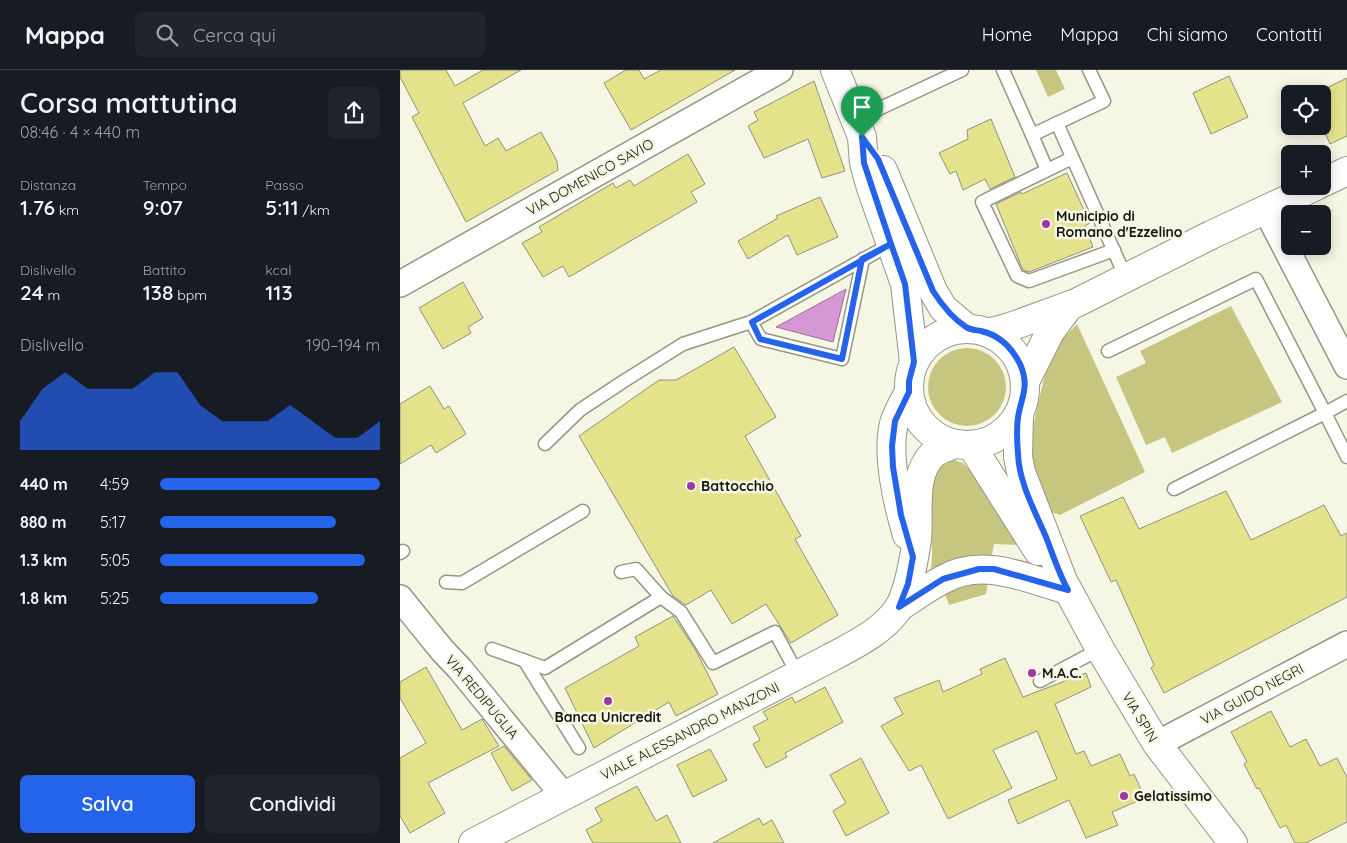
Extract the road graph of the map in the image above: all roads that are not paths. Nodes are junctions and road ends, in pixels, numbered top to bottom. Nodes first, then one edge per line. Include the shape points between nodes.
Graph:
1 (780, 70) edge
2 (835, 70) edge
3 (962, 70) edge
4 (1003, 70) edge
5 (1089, 70) edge
6 (1057, 123) junction
7 (858, 128) junction
8 (1032, 135) junction
9 (1072, 158) junction
10 (1047, 170) junction
11 (1347, 170) edge
12 (1331, 178) edge
13 (1297, 195) edge
14 (1266, 210) junction
15 (891, 244) junction
16 (1114, 250) junction
17 (862, 259) junction
18 (1126, 278) junction
19 (400, 284) edge
20 (1070, 306) junction
21 (752, 322) junction
22 (978, 331) junction
23 (1108, 351) dead end
24 (914, 362) junction
25 (1347, 366) edge
26 (1024, 382) junction
27 (909, 392) junction
28 (1347, 401) edge
29 (1019, 413) junction
30 (1325, 413) junction
31 (545, 444) dead end
32 (962, 445) junction
33 (1347, 457) edge
34 (1174, 489) dead end
35 (583, 511) dead end
36 (913, 557) junction
37 (621, 572) dead end
38 (446, 582) dead end
39 (1066, 585) junction
40 (400, 598) edge
41 (662, 598) junction
42 (899, 607) junction
43 (1347, 644) edge
44 (1100, 648) junction
45 (492, 650) dead end
46 (524, 660) junction
47 (798, 675) junction
48 (1040, 680) dead end
49 (1157, 744) junction
50 (579, 748) dead end
51 (564, 796) junction
52 (473, 843) edge
53 (1233, 843) edge

1 - 19 street, VIA DOMENICO SAVIO
2 - 7 main road
3 - 7 lane
4 - 8 lane
5 - 6 lane via 1104,101
6 - 8 lane
6 - 9 lane
7 - 15 main road via 864,163
7 - 22 main road, VIA SPIN via 878,159 943,308
8 - 10 lane
9 - 10 lane
9 - 16 lane
10 - 16 lane via 982,202 1018,276 1029,281
11 - 12 main road
13 - 14 main road
14 - 18 main road
14 - 25 street
15 - 17 lane
15 - 24 main road via 905,284
16 - 18 lane
17 - 21 lane
17 - 21 lane via 842,359 760,339
18 - 20 main road
20 - 22 main road via 1010,327
20 - 26 main road via 1050,332
21 - 31 lane via 683,344 580,410
22 - 24 main road via 952,331 936,338
22 - 26 main road, VIA SPIN via 1002,340 1013,352 1021,366
23 - 30 lane via 1256,279
24 - 27 main road
26 - 29 main road, VIA SPIN
27 - 32 main road via 913,410 923,425 937,437
27 - 36 main road, VIALE ALESSANDRO MANZONI via 895,421 892,446 901,515
28 - 30 lane
29 - 32 main road via 1007,429 991,440
29 - 39 main road, VIA SPIN via 1020,472
30 - 33 lane
30 - 34 lane
32 - 36 main road, VIALE ALESSANDRO MANZONI via 934,453 925,467 918,497
32 - 39 main road, VIA SPIN
35 - 38 lane via 462,583
36 - 42 main road, VIALE ALESSANDRO MANZONI
37 - 41 lane via 636,569
39 - 42 main road, VIALE ALESSANDRO MANZONI via 994,569 979,569 943,579
39 - 44 main road, VIA SPIN
40 - 51 street, VIA REDIPUGLIA
41 - 46 lane via 545,668
41 - 47 lane via 681,612 713,663 775,632
42 - 47 main road, VIALE ALESSANDRO MANZONI via 880,627 859,642
43 - 49 street, VIA GUIDO NEGRI
44 - 48 lane
44 - 49 main road, VIA SPIN
45 - 46 lane
46 - 50 lane
47 - 51 main road, VIALE ALESSANDRO MANZONI
49 - 53 main road, VIA SPIN
51 - 52 main road, VIALE ALESSANDRO MANZONI

